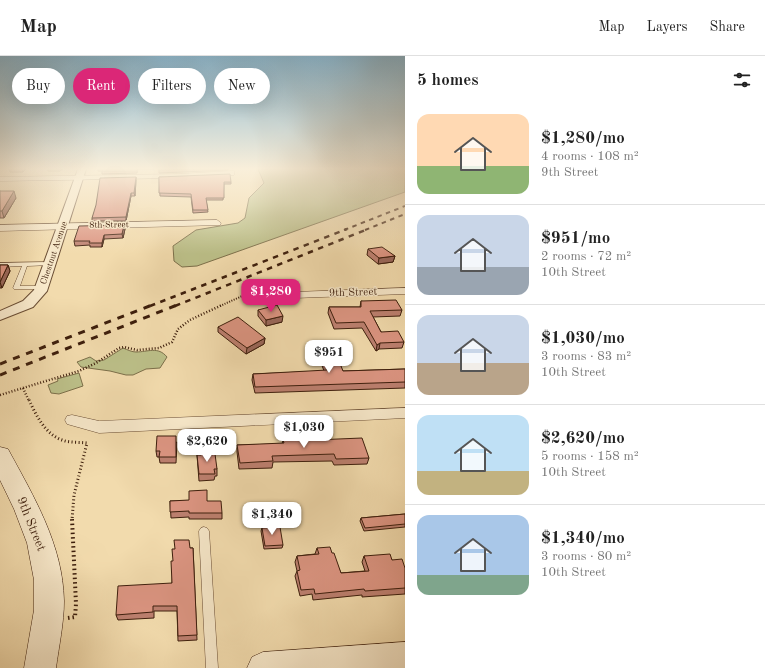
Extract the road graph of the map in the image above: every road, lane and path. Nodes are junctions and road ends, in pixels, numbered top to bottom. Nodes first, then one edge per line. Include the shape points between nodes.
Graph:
1 (72, 198) edge
2 (217, 223) dead end
3 (63, 226) junction
4 (0, 228) edge
5 (50, 264) junction
6 (0, 265) edge
7 (25, 265) junction
8 (42, 287) junction
9 (405, 291) edge
10 (277, 293) joint
11 (0, 316) edge
12 (24, 388) junction
13 (0, 395) edge
14 (405, 413) edge
15 (72, 420) dead end
16 (0, 456) edge
17 (204, 531) dead end
18 (63, 619) dead end
19 (405, 658) edge
20 (40, 668) edge
21 (212, 668) edge
22 (263, 668) edge

1 - 3 street, Chestnut Avenue
2 - 3 street, 8th Street
3 - 4 street, 8th Street
3 - 5 street, Chestnut Avenue
5 - 7 lane
5 - 8 street, Chestnut Avenue
6 - 7 lane
7 - 8 lane via 16,288
8 - 11 street, Chestnut Avenue via 38,296 28,304
9 - 10 street, 9th Street via 294,295
10 - 12 path via 266,287 260,288 190,320 178,329 172,342 159,348 119,348 79,371
12 - 13 path
12 - 18 path via 36,414 51,434 62,440 87,443 72,511 77,598 75,618
14 - 15 street via 99,427
16 - 20 main road, 9th Street via 32,520 46,564 49,603
17 - 21 lane
19 - 22 main road

